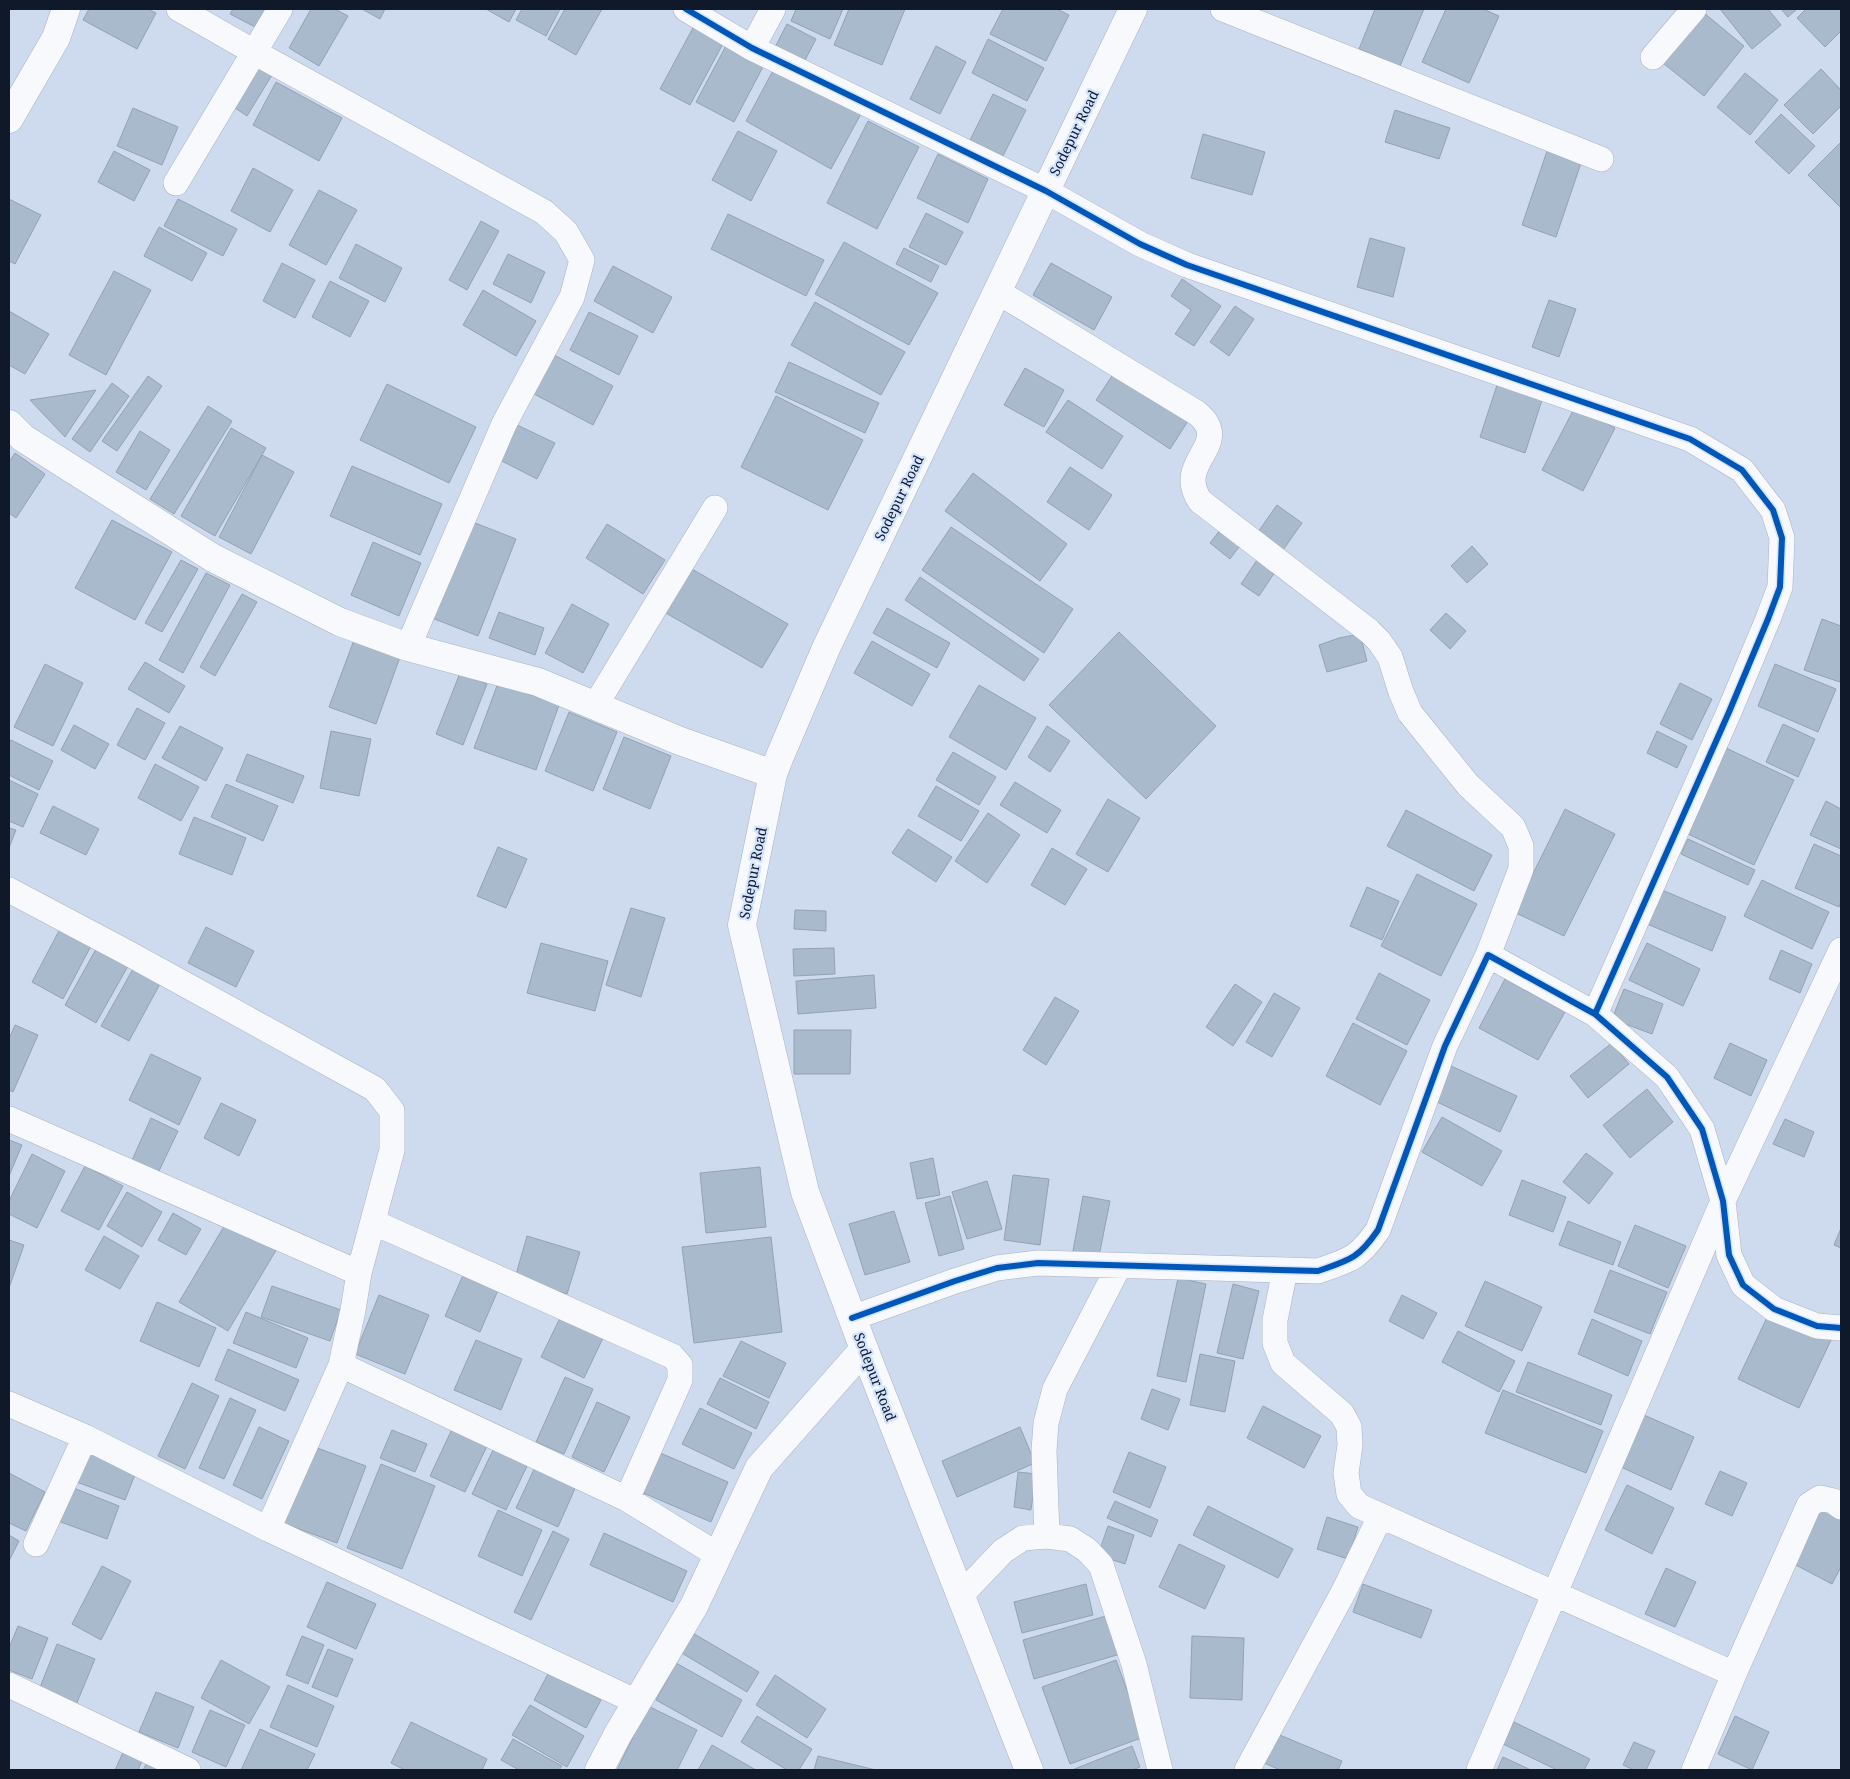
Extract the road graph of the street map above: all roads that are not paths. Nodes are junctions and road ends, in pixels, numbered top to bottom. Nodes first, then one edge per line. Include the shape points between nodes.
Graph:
1 (66, 9) edge
2 (179, 9) edge
3 (280, 9) edge
4 (686, 9) edge
5 (772, 9) edge
6 (1133, 9) edge
7 (1223, 9) edge
8 (1694, 9) edge
9 (752, 48) junction
10 (254, 52) junction
11 (1653, 57) dead end
12 (9, 119) edge
13 (1601, 159) dead end
14 (176, 183) dead end
15 (1046, 191) junction
16 (998, 292) junction
17 (9, 424) edge
18 (715, 508) dead end
19 (408, 647) junction
20 (596, 706) junction
21 (773, 774) junction
22 (9, 890) edge
23 (1841, 950) edge
24 (1488, 955) junction
25 (1594, 1014) junction
26 (9, 1119) edge
27 (1723, 1200) junction
28 (373, 1222) junction
29 (1119, 1266) junction
30 (1285, 1270) junction
31 (359, 1273) junction
32 (852, 1318) junction
33 (1841, 1328) edge
34 (864, 1349) junction
35 (341, 1365) junction
36 (9, 1404) edge
37 (85, 1437) junction
38 (627, 1499) junction
39 (1841, 1507) edge
40 (1380, 1517) junction
41 (268, 1528) junction
42 (1047, 1536) junction
43 (36, 1544) dead end
44 (718, 1555) junction
45 (1554, 1594) junction
46 (961, 1595) junction
47 (1734, 1674) junction
48 (9, 1685) edge
49 (637, 1702) junction
50 (188, 1770) edge
51 (599, 1770) edge
52 (1029, 1770) edge
53 (1160, 1770) edge
54 (1247, 1770) edge
55 (1479, 1770) edge
56 (1694, 1770) edge

1 - 12 main road via 56,38
2 - 10 street
3 - 10 street
4 - 9 street
5 - 9 street
6 - 15 main road, Sodepur Road
7 - 13 street
8 - 11 street
9 - 15 street
10 - 14 street
10 - 19 street via 544,212 566,232 582,260 572,297 504,424
15 - 16 main road, Sodepur Road
15 - 25 street via 1140,244 1187,265 1690,439 1742,470 1773,510 1782,538 1780,587 1730,712
16 - 21 main road, Sodepur Road via 827,646
16 - 24 street via 1206,420 1210,430 1209,442 1194,470 1192,482 1200,501 1379,641 1390,657 1410,713 1468,785 1513,827 1521,846 1521,869
17 - 19 main road via 23,438 213,558 340,622
18 - 20 street
19 - 20 main road via 538,682
20 - 21 main road via 680,741
21 - 32 main road, Sodepur Road via 742,925 805,1192
22 - 28 street via 375,1089 392,1111 392,1150
23 - 27 street
24 - 25 street
24 - 30 street via 1445,1046 1378,1230 1366,1248 1351,1260 1318,1271
25 - 27 street via 1667,1077 1702,1129
26 - 31 street
27 - 33 street via 1729,1255 1743,1285 1774,1309 1817,1326
27 - 45 street
28 - 31 street
28 - 38 street via 672,1356 680,1365 680,1380
29 - 30 street
29 - 32 street via 1038,1263 998,1268
29 - 42 street via 1055,1389 1046,1423 1044,1452
30 - 40 street via 1275,1320 1275,1343 1283,1363 1342,1414 1349,1427 1346,1473 1349,1494 1359,1506
31 - 35 street
32 - 34 main road, Sodepur Road
34 - 44 main road via 759,1468
34 - 46 main road, Sodepur Road
35 - 38 street
35 - 41 street
36 - 37 street
37 - 41 street
37 - 43 street
38 - 44 street
39 - 47 street via 1820,1498 1809,1505
40 - 45 street
40 - 54 street via 1344,1591
41 - 49 street
42 - 46 street via 1023,1538 1016,1542 1003,1551
42 - 53 street via 1070,1539 1101,1565 1134,1664
44 - 49 main road via 694,1606
45 - 47 street
45 - 55 street
46 - 52 main road, Sodepur Road
47 - 56 street
48 - 50 street
49 - 51 main road

